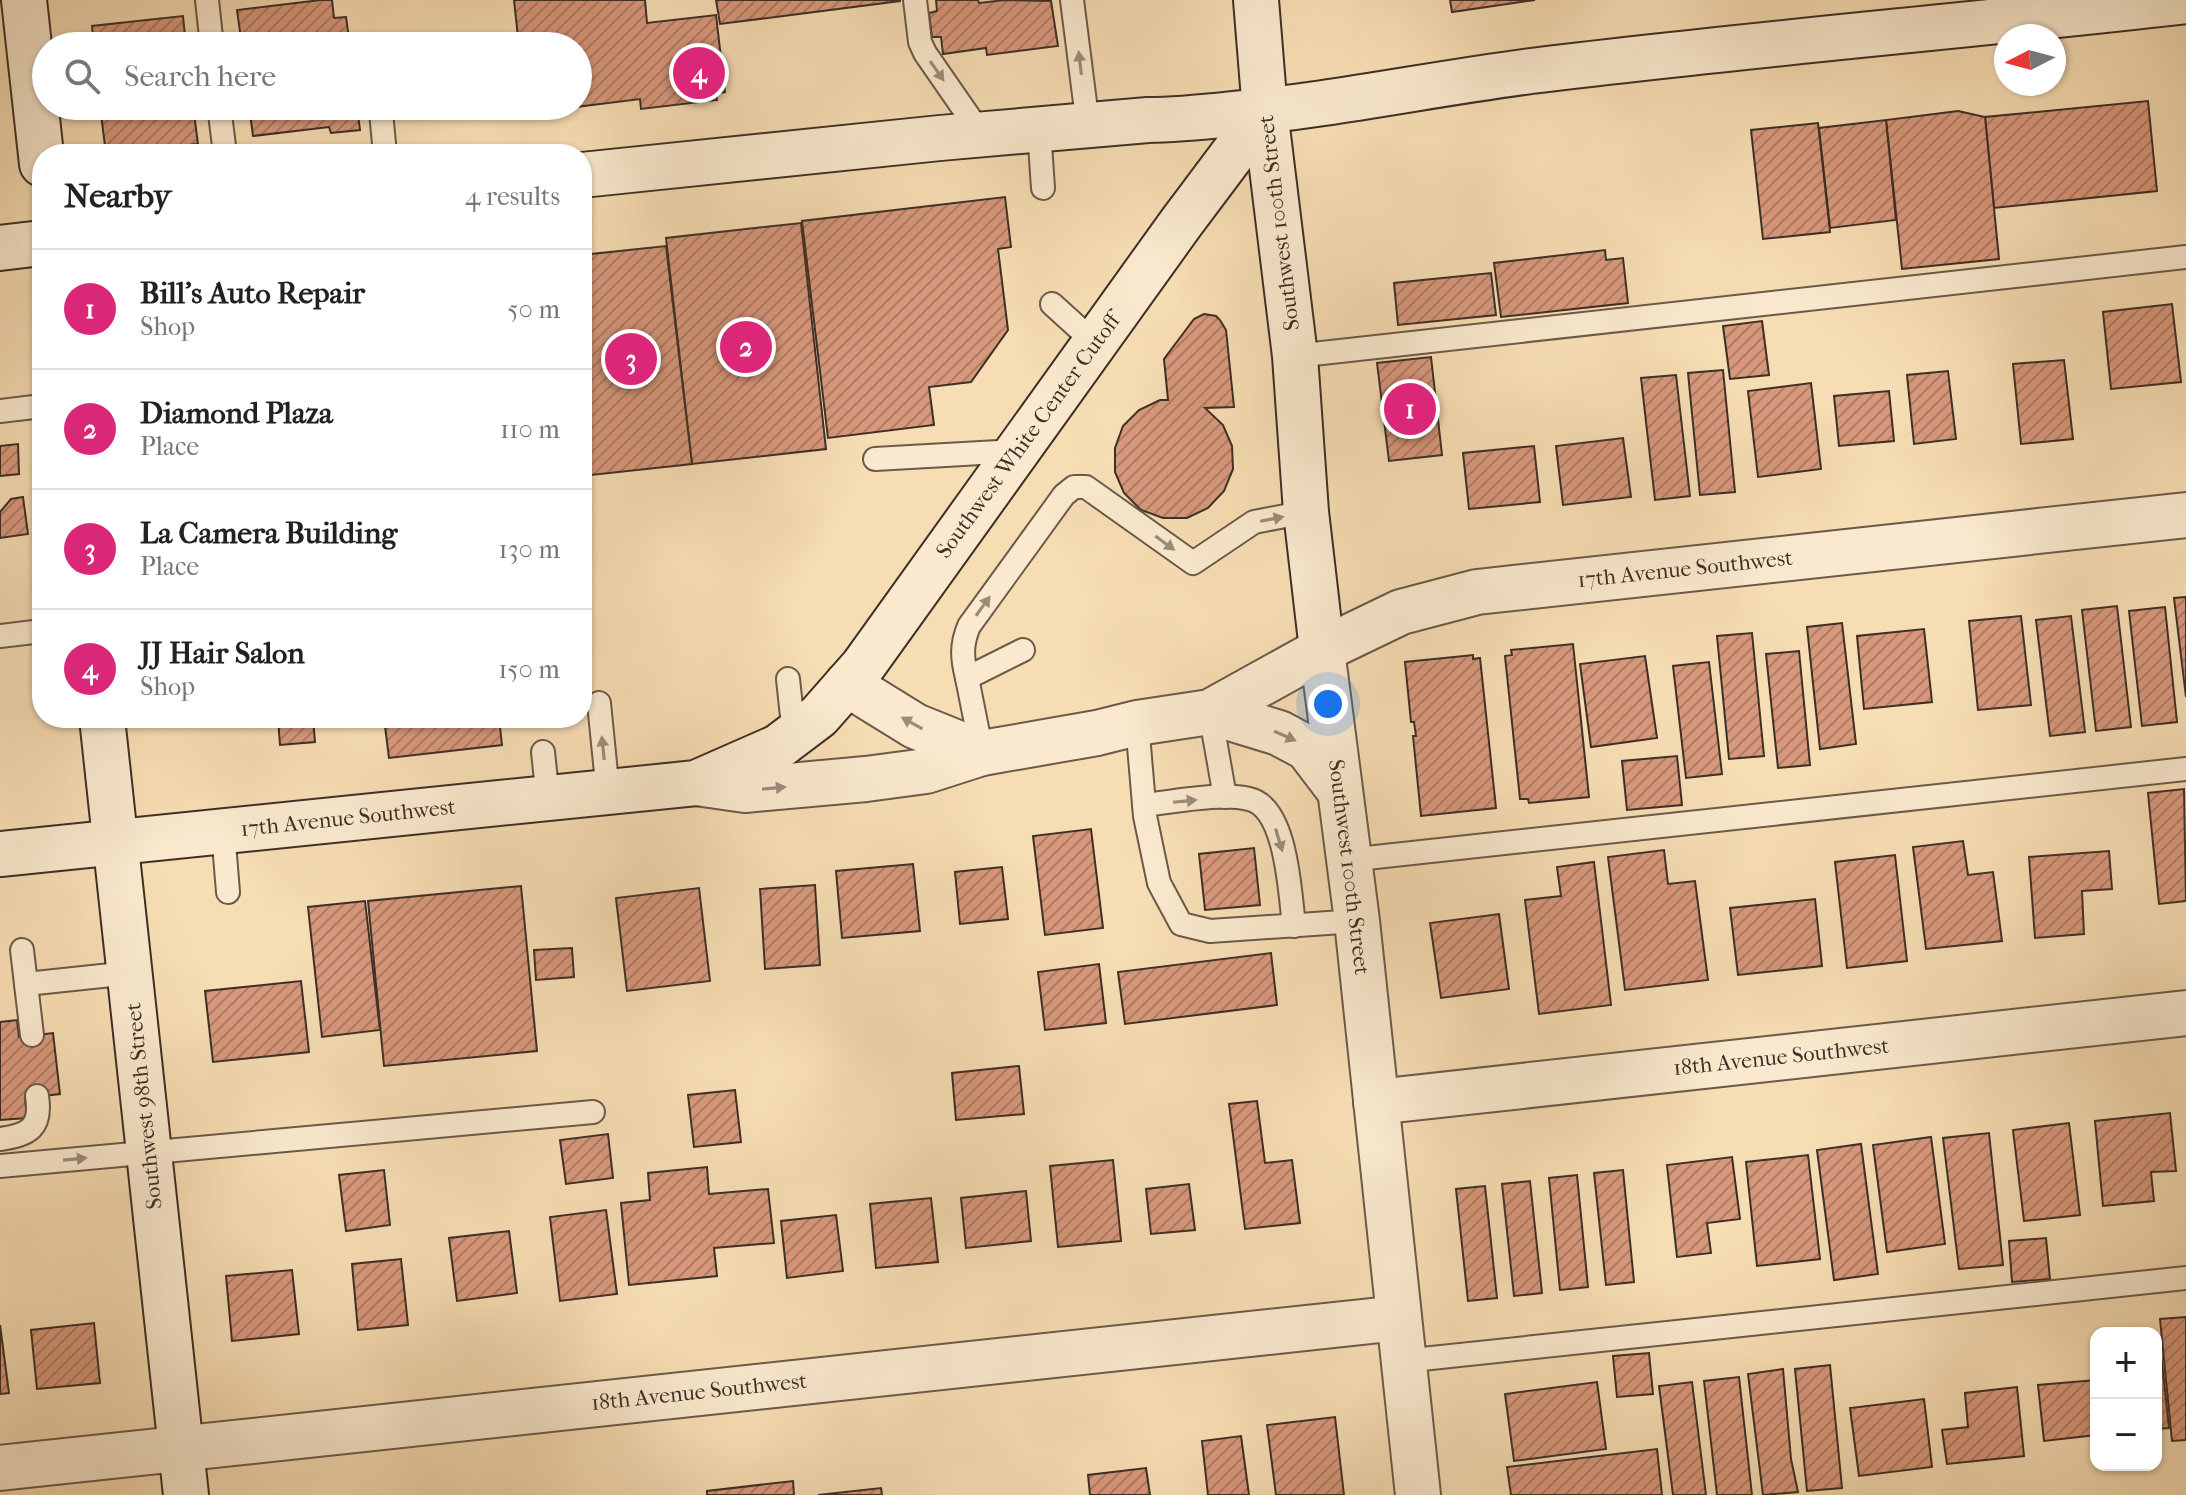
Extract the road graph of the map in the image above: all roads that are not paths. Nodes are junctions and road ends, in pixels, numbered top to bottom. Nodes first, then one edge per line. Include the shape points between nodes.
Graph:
1 (24, 0) edge
2 (207, 0) edge
3 (915, 0) edge
4 (1072, 0) edge
5 (1256, 0) edge
6 (2186, 1) edge
7 (2065, 7) edge
8 (210, 32) edge
9 (32, 73) edge
10 (1265, 111) junction
11 (37, 120) edge
12 (221, 120) edge
13 (382, 120) edge
14 (1088, 126) junction
15 (1039, 130) junction
16 (981, 134) junction
17 (40, 144) edge
18 (224, 144) edge
19 (384, 144) edge
20 (592, 174) edge
21 (1043, 188) dead end
22 (32, 244) edge
23 (0, 248) edge
24 (2186, 257) edge
25 (1052, 304) dead end
26 (1095, 343) junction
27 (1295, 356) junction
28 (32, 407) edge
29 (0, 411) edge
30 (1016, 451) junction
31 (875, 459) dead end
32 (1306, 512) junction
33 (2186, 515) edge
34 (32, 632) edge
35 (0, 636) edge
36 (1023, 650) dead end
37 (1322, 650) junction
38 (967, 678) junction
39 (788, 679) dead end
40 (847, 684) junction
41 (599, 703) dead end
42 (1210, 712) junction
43 (1137, 723) junction
44 (103, 728) edge
45 (786, 741) junction
46 (543, 752) dead end
47 (982, 753) junction
48 (2186, 769) edge
49 (696, 783) junction
50 (1339, 790) junction
51 (608, 793) junction
52 (1225, 797) junction
53 (548, 799) junction
54 (1144, 805) junction
55 (223, 831) junction
56 (115, 841) junction
57 (0, 854) edge
58 (1348, 860) junction
59 (228, 892) dead end
60 (1357, 921) junction
61 (1294, 926) junction
62 (22, 950) dead end
63 (130, 973) junction
64 (26, 984) junction
65 (2186, 1013) edge
66 (32, 1035) dead end
67 (37, 1096) dead end
68 (1376, 1102) junction
69 (593, 1112) dead end
70 (0, 1139) edge
71 (149, 1152) junction
72 (0, 1166) edge
73 (2186, 1278) edge
74 (1399, 1318) junction
75 (1403, 1361) junction
76 (181, 1447) junction
77 (0, 1468) edge
78 (186, 1495) edge
79 (1418, 1495) edge

1 - 9 street
2 - 8 lane
3 -> 16 lane via 920,42
14 -> 4 lane
5 - 10 street, Southwest 100th Street
6 - 7 street
7 - 10 street via 1526,72
10 - 14 street
10 - 26 street, Southwest White Center Cutoff
10 - 27 street, Southwest 100th Street
11 - 17 street
12 - 18 lane
13 - 19 lane
14 - 15 street
15 - 16 street
15 - 21 lane
16 - 20 street
22 - 23 street
24 - 27 lane
25 - 26 lane
26 - 30 street, Southwest White Center Cutoff
27 - 32 street, Southwest 100th Street
28 - 29 lane
30 - 31 lane
30 - 40 street, Southwest White Center Cutoff
32 - 37 street, Southwest 100th Street
38 -> 32 lane via 961,652 969,626 1068,490 1086,487 1193,563 1254,522
33 - 37 street, 17th Avenue Southwest via 1477,592 1401,612
34 - 35 lane
36 - 38 lane
37 - 42 street, 17th Avenue Southwest
37 - 50 street, Southwest 100th Street
38 - 47 lane
39 - 45 lane
40 - 45 street, Southwest White Center Cutoff via 819,716
47 -> 40 street via 915,726
51 -> 41 lane
42 - 43 street, 17th Avenue Southwest
42 -> 50 street, 17th Avenue Southwest via 1279,733 1307,748
42 - 52 lane
43 - 47 street, 17th Avenue Southwest
43 - 54 lane
44 - 56 street, Southwest 98th Street
45 - 49 street, 17th Avenue Southwest
46 - 53 lane
49 -> 47 street, 17th Avenue Southwest via 745,790 866,779 926,771
48 - 58 lane
49 - 51 street, 17th Avenue Southwest
50 - 58 street, Southwest 100th Street
51 - 53 street, 17th Avenue Southwest
54 -> 52 lane
52 -> 61 lane via 1252,799 1270,813 1280,838
53 - 55 street, 17th Avenue Southwest
54 - 61 lane via 1159,883 1181,924 1210,931
55 - 56 street, 17th Avenue Southwest
55 - 59 lane
56 - 57 street, 17th Avenue Southwest
56 - 63 street, Southwest 98th Street
58 - 60 street, Southwest 100th Street
60 - 61 lane
60 - 68 street, Southwest 100th Street
62 - 64 lane
63 - 64 lane
63 - 71 street, Southwest 98th Street
64 - 66 lane
65 - 68 street, 18th Avenue Southwest
67 - 70 lane via 34,1125 21,1136
68 - 74 street, Southwest 100th Street
69 - 71 lane
72 -> 71 lane
71 - 76 street, Southwest 98th Street
73 - 75 lane
74 - 75 street, Southwest 100th Street
74 - 76 street, 18th Avenue Southwest
75 - 79 street, Southwest 100th Street
76 - 77 street, 18th Avenue Southwest
76 - 78 street, Southwest 98th Street

